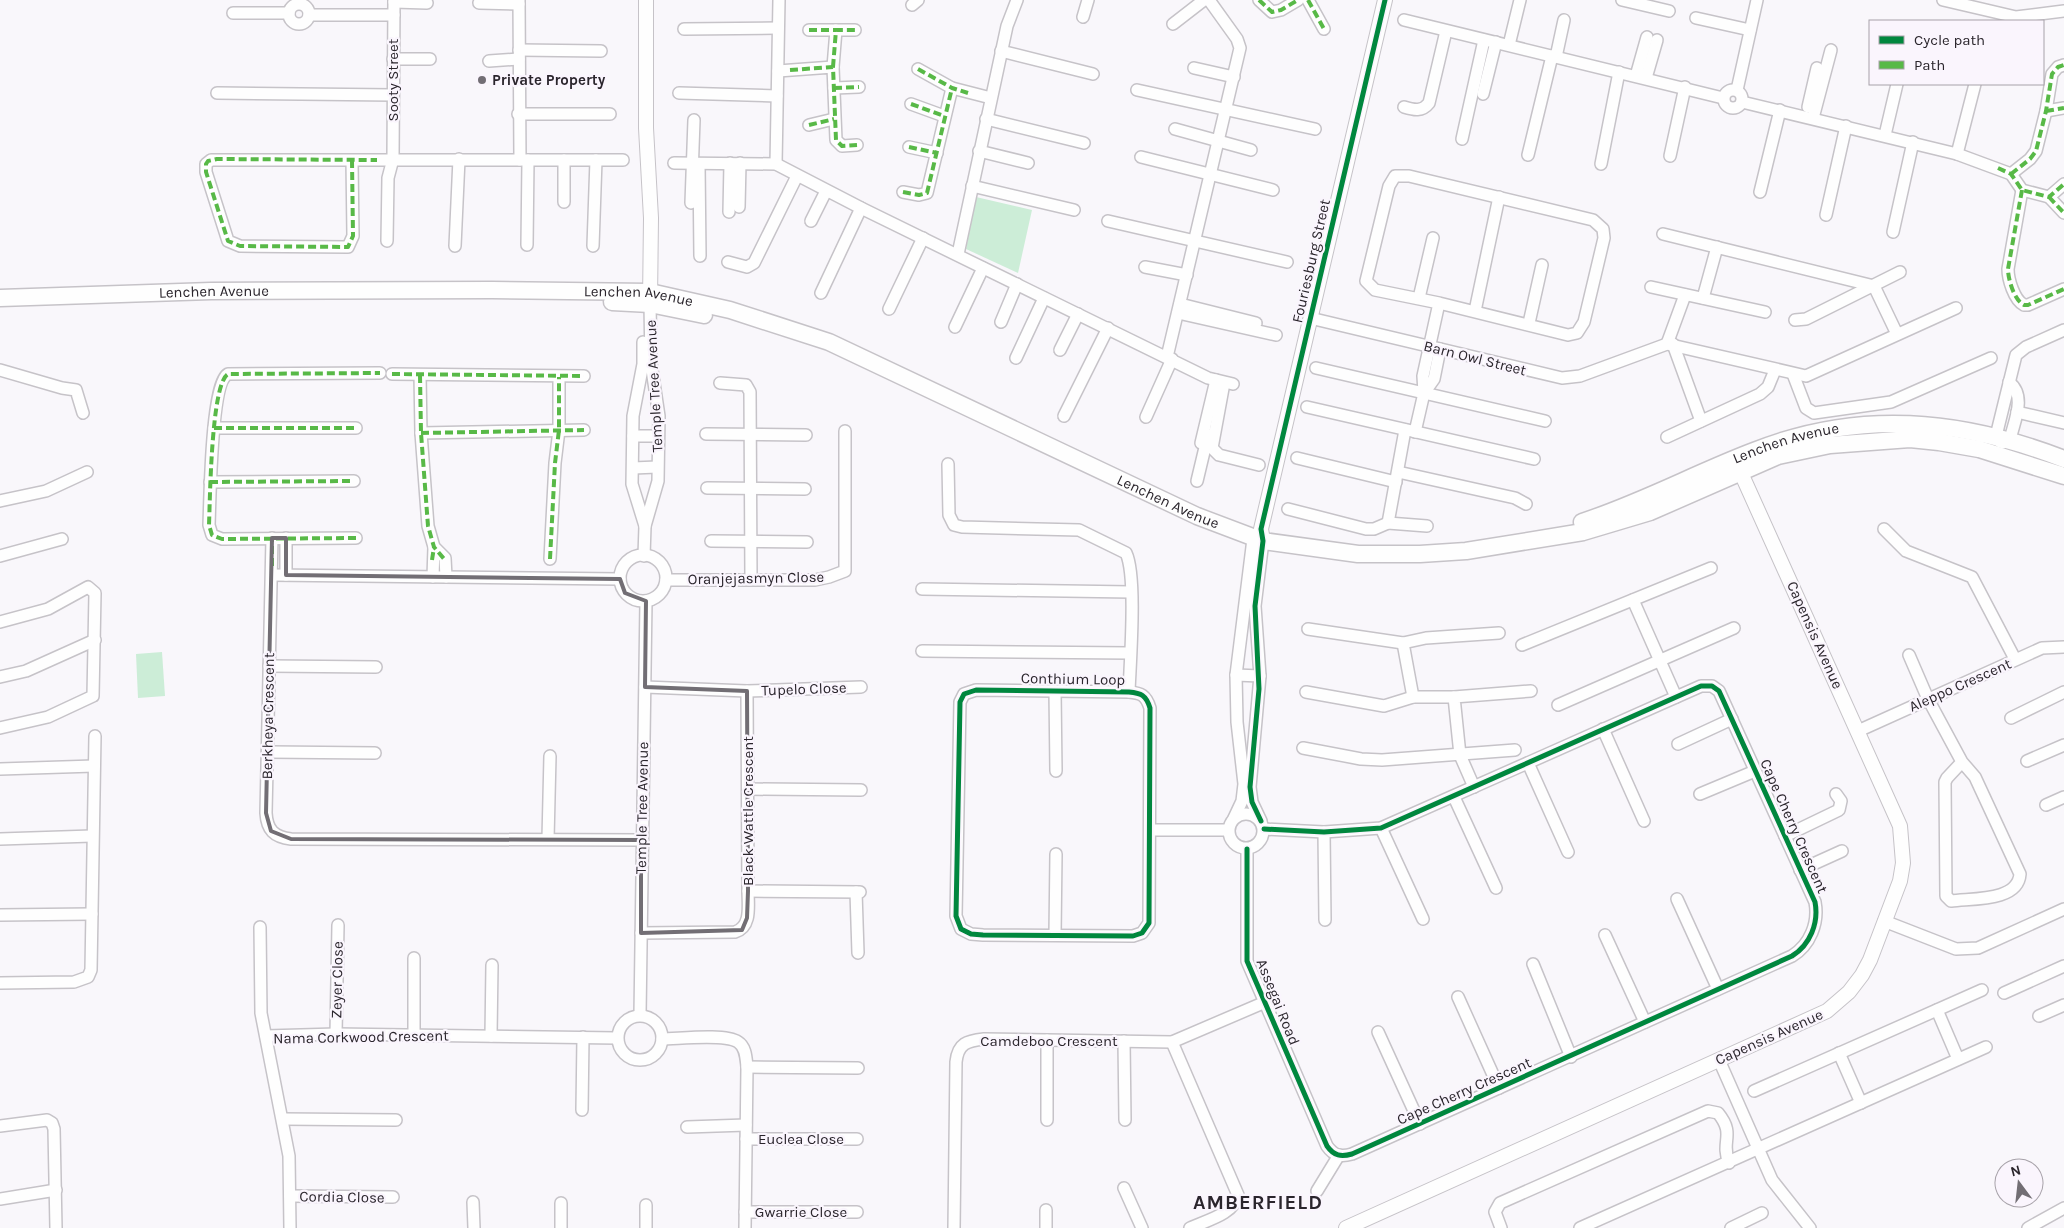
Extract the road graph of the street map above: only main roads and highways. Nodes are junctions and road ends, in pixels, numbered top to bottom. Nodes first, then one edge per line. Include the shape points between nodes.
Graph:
1 (0, 298) edge
2 (2064, 460) edge
3 (1737, 466) junction
4 (2064, 476) edge

1 - 3 main road, Lenchen Avenue via 211,291 443,290 646,297 773,322 829,342 1197,516 1259,536 1358,554 1466,551 1518,543
2 - 3 main road, Lenchen Avenue via 1973,430 1926,424 1863,426 1804,435 1755,450
3 - 4 main road, Lenchen Avenue via 1830,445 1910,439 1979,449

